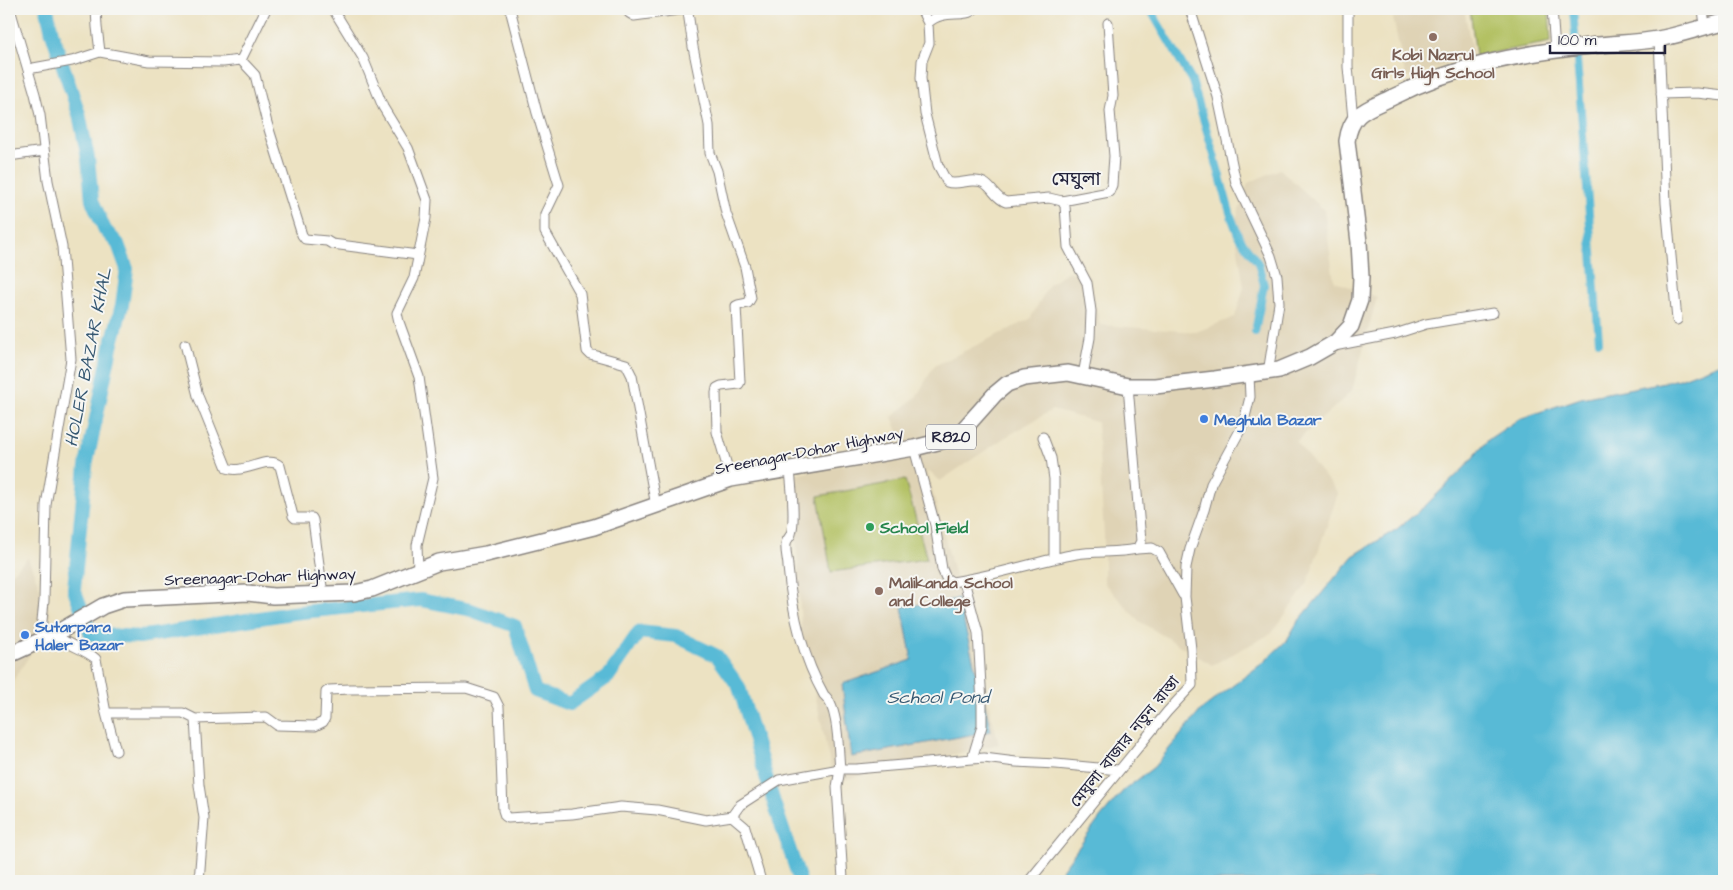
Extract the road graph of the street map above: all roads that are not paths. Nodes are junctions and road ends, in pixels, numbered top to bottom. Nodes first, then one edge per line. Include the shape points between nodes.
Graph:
1 (10, 9) edge
2 (96, 9) edge
3 (266, 9) edge
4 (333, 9) edge
5 (510, 9) edge
6 (628, 9) edge
7 (921, 9) edge
8 (974, 9) edge
9 (1190, 9) edge
10 (1348, 9) edge
11 (1552, 9) edge
12 (1703, 9) edge
13 (1724, 22) edge
14 (928, 23) junction
15 (1108, 23) dead end
16 (1705, 26) junction
17 (1659, 39) junction
18 (1559, 49) junction
19 (100, 52) junction
20 (241, 60) junction
21 (31, 69) junction
22 (1662, 94) junction
23 (1724, 96) edge
24 (1354, 119) junction
25 (44, 151) junction
26 (9, 156) edge
27 (1062, 201) junction
28 (418, 255) junction
29 (1493, 313) dead end
30 (1677, 320) dead end
31 (185, 344) dead end
32 (1326, 348) junction
33 (1268, 373) junction
34 (1083, 375) junction
35 (1249, 376) junction
36 (1128, 386) junction
37 (1043, 437) dead end
38 (914, 448) junction
39 (790, 468) junction
40 (731, 480) junction
41 (656, 506) junction
42 (1137, 550) junction
43 (1054, 559) junction
44 (418, 570) junction
45 (964, 580) junction
46 (323, 594) junction
47 (1185, 597) junction
48 (53, 635) junction
49 (9, 655) edge
50 (106, 713) junction
51 (195, 720) junction
52 (116, 751) dead end
53 (972, 759) junction
54 (840, 770) junction
55 (1120, 770) junction
56 (732, 816) junction
57 (843, 879) dead end
58 (199, 881) edge
59 (761, 881) edge
60 (1029, 881) edge

1 - 21 street
2 - 19 street
3 - 20 street
4 - 28 street via 363,58 383,107 408,148 427,200
5 - 41 street via 536,114 559,185 545,214 545,232 580,294 587,351 626,364 632,376
6 - 40 street via 634,16 679,10 688,12 709,125 710,153 745,267 751,298 748,303 736,306 740,382 721,386 716,393 717,432
7 - 14 street
8 - 14 street via 969,13 937,16
9 - 33 street via 1218,97 1236,183 1268,249 1277,276 1279,303
10 - 24 street via 1348,67
11 - 18 street
12 - 16 street
13 - 16 main road
14 - 27 street via 929,43 922,61 921,78 925,114 938,165 946,182 982,182 999,200 1006,202 1048,198
15 - 27 street via 1113,96 1110,111 1114,156 1112,185 1109,192
16 - 17 main road
17 - 18 main road
17 - 22 street
18 - 24 main road via 1463,68 1412,87
19 - 20 street via 149,61
19 - 21 street
20 - 28 street via 255,75 267,123 305,239
21 - 25 street
22 - 23 street
22 - 30 street via 1666,203
24 - 32 main road, Sreenagar-Dohar Highway / R820 via 1347,140 1359,242 1360,300 1351,326
25 - 26 street
25 - 48 street via 62,247 71,359 46,505 45,592
27 - 34 street via 1066,212 1068,247 1087,283 1091,311
28 - 44 street via 414,278 397,314 419,377 433,478 417,545
29 - 32 street via 1426,324
31 - 46 street via 198,396 227,468 234,471 277,463 293,516 312,518
32 - 33 main road, Sreenagar-Dohar Highway / R820
33 - 35 main road, Sreenagar-Dohar Highway / R820
34 - 36 main road, Sreenagar-Dohar Highway / R820
34 - 38 main road, Sreenagar-Dohar Highway / R820 via 1068,373 1024,378 1007,384 962,431 942,441
35 - 36 main road, Sreenagar-Dohar Highway / R820
35 - 47 street, মেঘুলা বাজার নতুন রাস্তা via 1250,397 1242,425 1211,484 1190,550
36 - 42 street via 1141,541
37 - 43 street via 1054,479
38 - 39 main road, Sreenagar-Dohar Highway / R820
38 - 45 street via 935,525 942,569 952,582
39 - 40 main road, Sreenagar-Dohar Highway / R820
39 - 54 street via 793,507 791,534 786,543 789,585 805,656 833,710
40 - 41 main road, Sreenagar-Dohar Highway / R820
41 - 44 main road, Sreenagar-Dohar Highway / R820 via 594,527 486,554 442,561
42 - 43 street
42 - 47 street via 1152,548 1160,552
43 - 45 street
44 - 46 main road, Sreenagar-Dohar Highway / R820 via 372,589
45 - 53 street via 978,633 982,704 982,726
46 - 48 main road, Sreenagar-Dohar Highway / R820 via 273,596 248,593 124,599 103,606
47 - 55 street, মেঘুলা বাজার নতুন রাস্তা via 1192,685
48 - 49 main road, R820
48 - 50 street via 96,659
50 - 51 street via 183,713
50 - 52 street
51 - 56 street via 266,717 277,725 315,726 325,718 326,692 329,690 466,688 494,697 499,707 503,810 508,818 620,807 657,810 706,820
51 - 58 street via 204,818
53 - 54 street
53 - 55 street
54 - 56 street via 779,780 740,805
54 - 57 street via 837,787
55 - 60 street, মেঘুলা বাজার নতুন রাস্তা
56 - 59 street via 745,827

